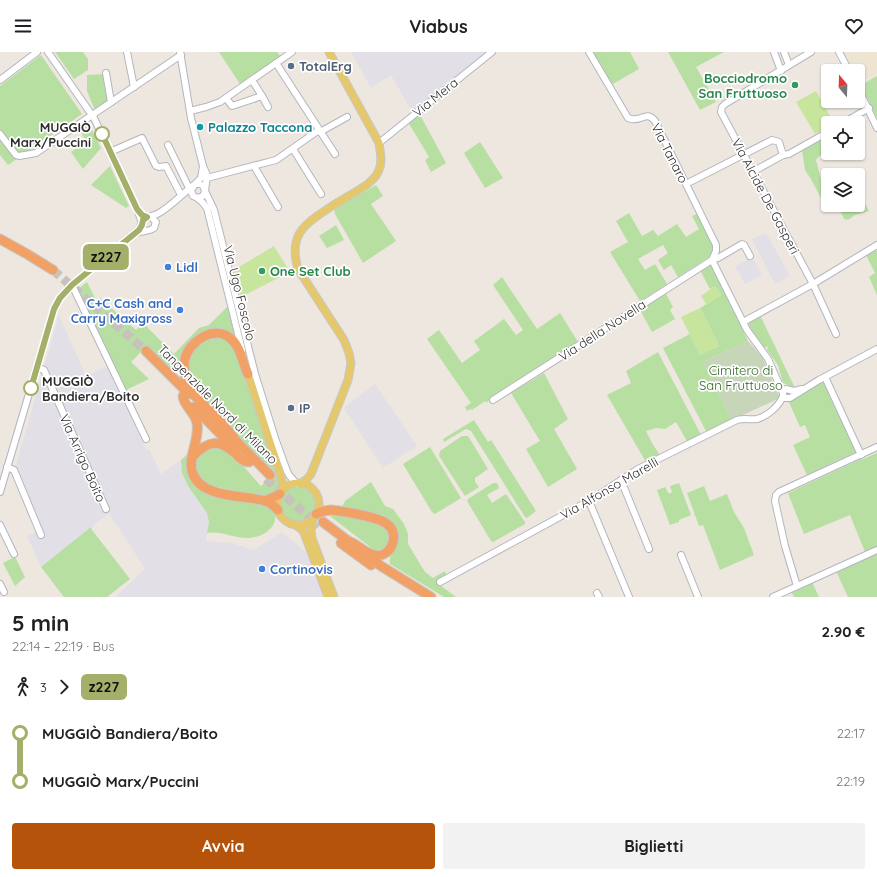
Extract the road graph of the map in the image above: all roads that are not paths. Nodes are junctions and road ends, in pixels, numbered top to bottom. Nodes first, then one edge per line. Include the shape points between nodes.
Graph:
1 (37, 52) edge
2 (48, 52) edge
3 (127, 52) edge
4 (292, 52) edge
5 (330, 52) edge
6 (492, 52) edge
7 (589, 52) edge
8 (774, 52) edge
9 (784, 52) edge
10 (812, 52) edge
11 (839, 52) edge
12 (180, 53) edge
13 (276, 63) junction
14 (845, 64) edge
15 (789, 66) junction
16 (781, 71) junction
17 (106, 73) dead end
18 (0, 80) edge
19 (252, 80) junction
20 (134, 87) junction
21 (262, 96) junction
22 (226, 98) junction
23 (865, 101) edge
24 (111, 102) junction
25 (268, 107) dead end
26 (869, 108) junction
27 (190, 111) junction
28 (92, 115) junction
29 (855, 116) edge
30 (347, 117) dead end
31 (877, 128) edge
32 (320, 131) junction
33 (0, 134) edge
34 (821, 136) edge
35 (379, 143) junction
36 (168, 145) dead end
37 (293, 149) junction
38 (110, 152) junction
39 (335, 154) dead end
40 (744, 154) junction
41 (783, 155) junction
42 (203, 166) junction
43 (254, 166) junction
44 (754, 171) junction
45 (207, 178) junction
46 (686, 184) junction
47 (205, 191) junction
48 (193, 192) junction
49 (321, 194) dead end
50 (178, 197) junction
51 (278, 207) dead end
52 (137, 209) junction
53 (160, 213) junction
54 (149, 217) junction
55 (156, 225) junction
56 (143, 226) junction
57 (0, 239) edge
58 (0, 245) edge
59 (877, 246) edge
60 (750, 256) dead end
61 (712, 260) junction
62 (813, 284) junction
63 (72, 285) junction
64 (743, 322) junction
65 (836, 334) dead end
66 (877, 349) edge
67 (37, 367) junction
68 (248, 374) junction
69 (774, 374) junction
70 (824, 377) junction
71 (790, 390) junction
72 (802, 390) junction
73 (183, 396) junction
74 (786, 396) junction
75 (493, 400) dead end
76 (146, 439) dead end
77 (236, 442) junction
78 (877, 447) edge
79 (861, 455) junction
80 (193, 456) junction
81 (249, 462) junction
82 (7, 467) junction
83 (311, 474) junction
84 (621, 480) junction
85 (298, 484) junction
86 (314, 491) junction
87 (0, 492) edge
88 (281, 493) junction
89 (265, 501) junction
90 (589, 501) junction
91 (106, 509) dead end
92 (278, 510) junction
93 (314, 516) junction
94 (294, 524) junction
95 (0, 525) edge
96 (42, 535) dead end
97 (347, 541) junction
98 (649, 549) dead end
99 (877, 550) edge
100 (14, 554) dead end
101 (681, 555) dead end
102 (440, 582) dead end
103 (0, 584) edge
104 (797, 586) junction
105 (4, 592) dead end
106 (328, 597) edge
107 (334, 597) edge
108 (420, 597) edge
109 (431, 597) edge
110 (629, 597) edge
111 (698, 597) edge
112 (773, 597) edge

1 - 18 street
2 - 28 street
3 - 20 street
4 - 13 street
5 - 35 main road
6 - 35 street, Via Mera
7 - 46 street, Via Tanaro via 628,118 653,118
8 - 16 street
9 - 15 street
10 - 15 street
11 - 14 street
12 - 20 street
12 - 27 street
13 - 19 street
13 - 32 street
15 - 16 street
16 - 40 street, Via Alcide De Gasperi via 722,108
17 - 24 street
19 - 21 street
19 - 22 street
20 - 24 street
21 - 22 street via 232,106
21 - 25 street
22 - 27 street via 216,104
23 - 26 street
24 - 28 street
26 - 29 street
26 - 31 street
27 - 42 street
28 - 33 street via 36,153 16,155
28 - 38 street
30 - 32 street
32 - 37 street
32 - 39 street
34 - 41 street
35 - 83 main road via 380,166 374,179 313,218 303,227 295,245 298,269 344,340 351,363 346,386
36 - 48 street, Via Ugo Foscolo
37 - 43 street via 276,160
37 - 49 street
38 - 50 street via 142,138 156,166 166,166
38 - 52 street
40 - 41 street via 772,140 779,142
40 - 44 street, Via Alcide De Gasperi
40 - 46 street
41 - 44 street
42 - 45 street
42 - 48 street via 201,178
43 - 45 street
43 - 51 street
44 - 62 street, Via Alcide De Gasperi
45 - 47 street
46 - 61 street, Via Tanaro via 716,245
47 - 48 street via 202,197
47 - 48 street via 202,185 198,184
47 - 85 street via 217,222 261,394 287,471
48 - 50 street
48 - 50 street via 187,197
48 - 68 street, Via Ugo Foscolo via 207,208
50 - 53 street
52 - 54 street via 142,215
52 - 56 street
53 - 54 street
53 - 55 street
54 - 55 street
54 - 56 street via 144,219
55 - 56 street via 152,230
56 - 63 street
57 - 58 highway via 52,272
59 - 62 street
60 - 61 street via 742,244
61 - 64 street
61 - 75 street, Via della Novella
62 - 64 street
62 - 65 street, Via Alcide De Gasperi
63 - 67 street via 54,309
63 - 76 street
64 - 69 street via 768,359
66 - 70 street, Via Alfonso Marelli
67 - 82 street
67 - 91 street, Via Arrigo Boito via 44,370
68 - 77 highway via 237,347 230,337 224,335 202,337 192,344 185,359 185,378 189,388
68 - 88 main road, Via Ugo Foscolo via 280,473 283,485
69 - 71 street
69 - 74 street
70 - 72 street, Via Alfonso Marelli
70 - 79 street
71 - 72 street
71 - 74 street, Via Alfonso Marelli via 785,390
72 - 74 street, Via Alfonso Marelli
73 - 77 highway, Tangenziale Nord di Milano via 144,353
73 - 80 highway via 197,422 198,432
73 - 81 highway, Tangenziale Nord di Milano
74 - 84 street, Via Alfonso Marelli via 768,414 756,419 737,420
77 - 81 highway, Tangenziale Nord di Milano via 268,477
78 - 79 street
79 - 104 street via 776,495 785,546
80 - 81 highway via 205,445 217,443 228,447 244,462
80 - 89 highway via 193,476 203,486 218,493
82 - 87 street
82 - 96 street via 14,470
83 - 85 main road
83 - 86 main road
84 - 90 street, Via Alfonso Marelli
84 - 98 street
85 - 86 main road via 308,486
85 - 88 main road via 288,486
86 - 93 main road via 319,504
88 - 89 highway
88 - 92 main road via 277,502
89 - 92 highway
90 - 102 street, Via Alfonso Marelli
90 - 110 street
92 - 94 main road via 285,520
93 - 94 main road via 305,523
93 - 97 highway via 331,510 383,521 392,528 394,538 387,552 377,556
93 - 107 main road via 312,538
94 - 106 main road via 304,534
95 - 100 street
97 - 108 highway via 321,524 380,571
97 - 109 highway
99 - 104 street
101 - 111 street
103 - 105 street
104 - 112 street

